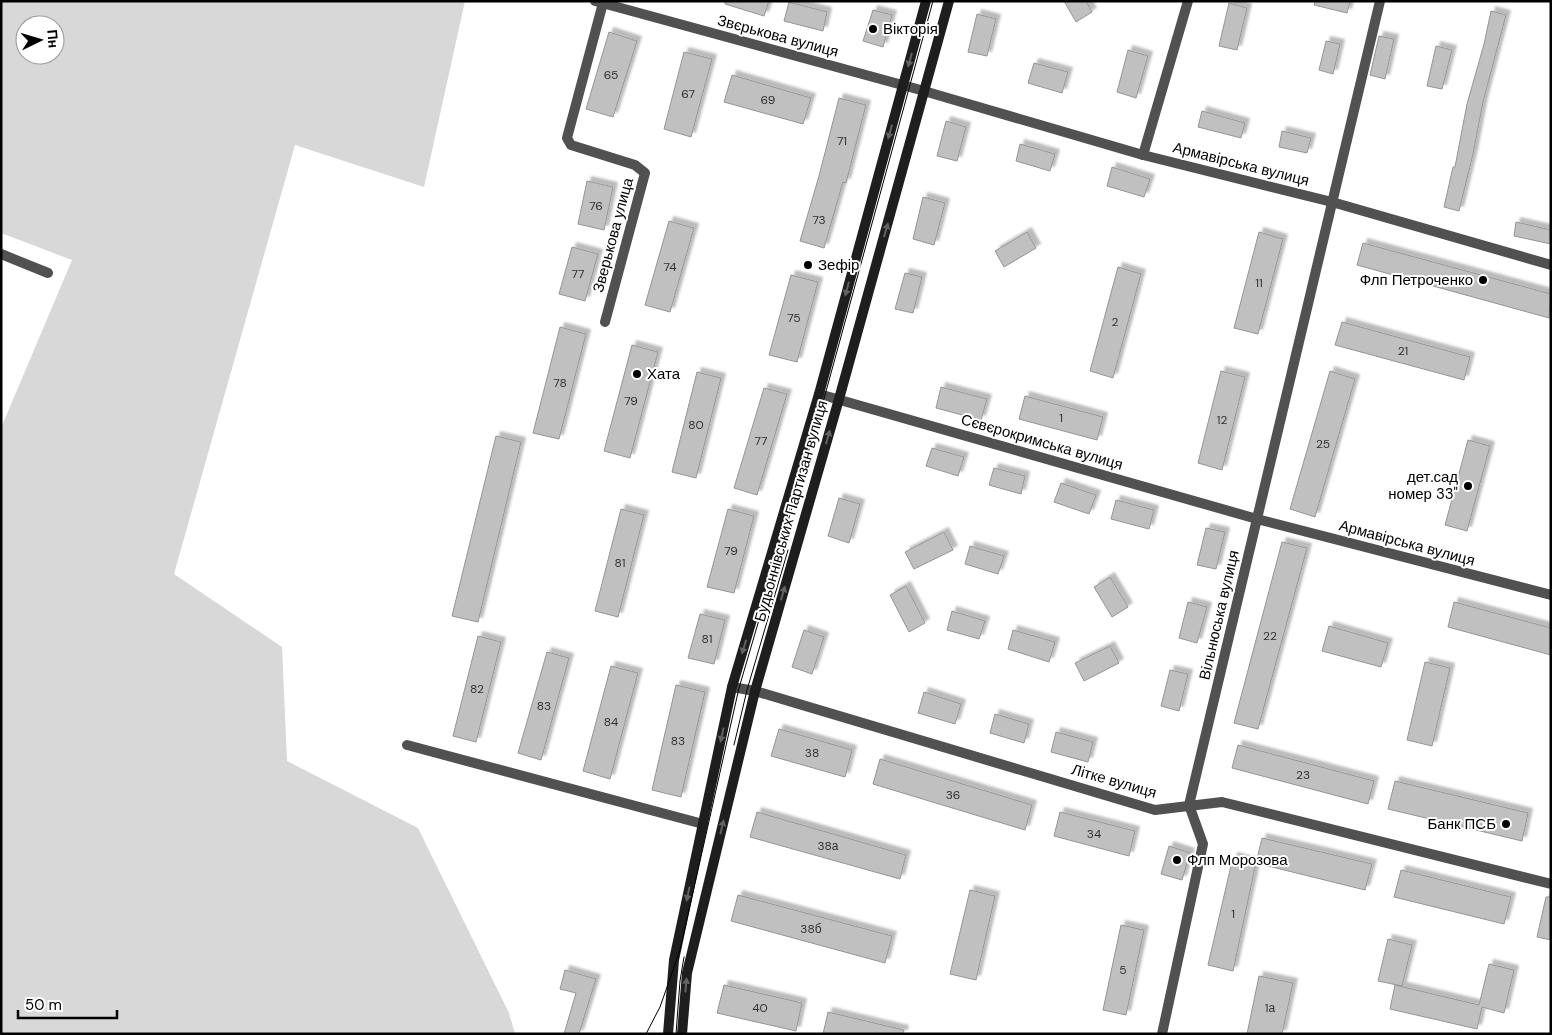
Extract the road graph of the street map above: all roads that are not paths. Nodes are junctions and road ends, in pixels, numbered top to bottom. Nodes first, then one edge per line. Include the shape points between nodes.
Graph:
1 (926, 1) edge
2 (949, 1) edge
3 (1188, 1) edge
4 (1380, 1) edge
5 (599, 2) edge
6 (903, 85) junction
7 (925, 91) junction
8 (1143, 155) junction
9 (1332, 202) junction
10 (1, 254) edge
11 (1551, 265) edge
12 (48, 273) dead end
13 (605, 322) dead end
14 (819, 394) junction
15 (838, 399) junction
16 (1257, 519) junction
17 (1551, 595) edge
18 (732, 687) junction
19 (755, 691) junction
20 (407, 744) dead end
21 (1189, 805) junction
22 (703, 824) junction
23 (1551, 884) edge
24 (668, 1034) edge
25 (682, 1034) edge
26 (1162, 1034) edge

1 -> 6 main road, Будьоннівських Партизан вулиця
2 - 7 main road, Будьоннівських Партизан вулиця
3 - 8 street
4 - 9 street, Вільнюська вулиця
5 - 6 street, Звєрькова вулиця
5 - 13 street, Зверькова улица via 567,138 571,145 635,165 645,172
6 - 7 street, Звєрькова вулиця
6 -> 14 main road, Будьоннівських Партизан вулиця
7 - 8 street, Армавірська вулиця
15 -> 7 main road, Будьоннівських Партизан вулиця
8 - 9 street, Армавірська вулиця
9 - 11 street, Армавірська вулиця
9 - 16 street, Вільнюська вулиця
10 - 12 street
14 - 15 street, Сєвєрокримська вулиця
14 -> 18 main road, Будьоннівських Партизан вулиця
15 - 16 street, Сєвєрокримська вулиця
19 -> 15 main road, Будьоннівських Партизан вулиця
16 - 17 street, Армавірська вулиця
16 - 21 street, Вільнюська вулиця
18 - 19 street, Літке вулиця
18 -> 22 main road, Будьоннівських Партизан вулиця
19 - 21 street, Літке вулиця via 1155,810
25 -> 19 main road, Будьоннівських Партизан вулиця via 687,973
20 - 22 street
21 - 23 street, Літке вулиця via 1222,802
21 - 26 street via 1203,844
22 -> 24 main road, Будьоннівських Партизан вулиця via 674,960

